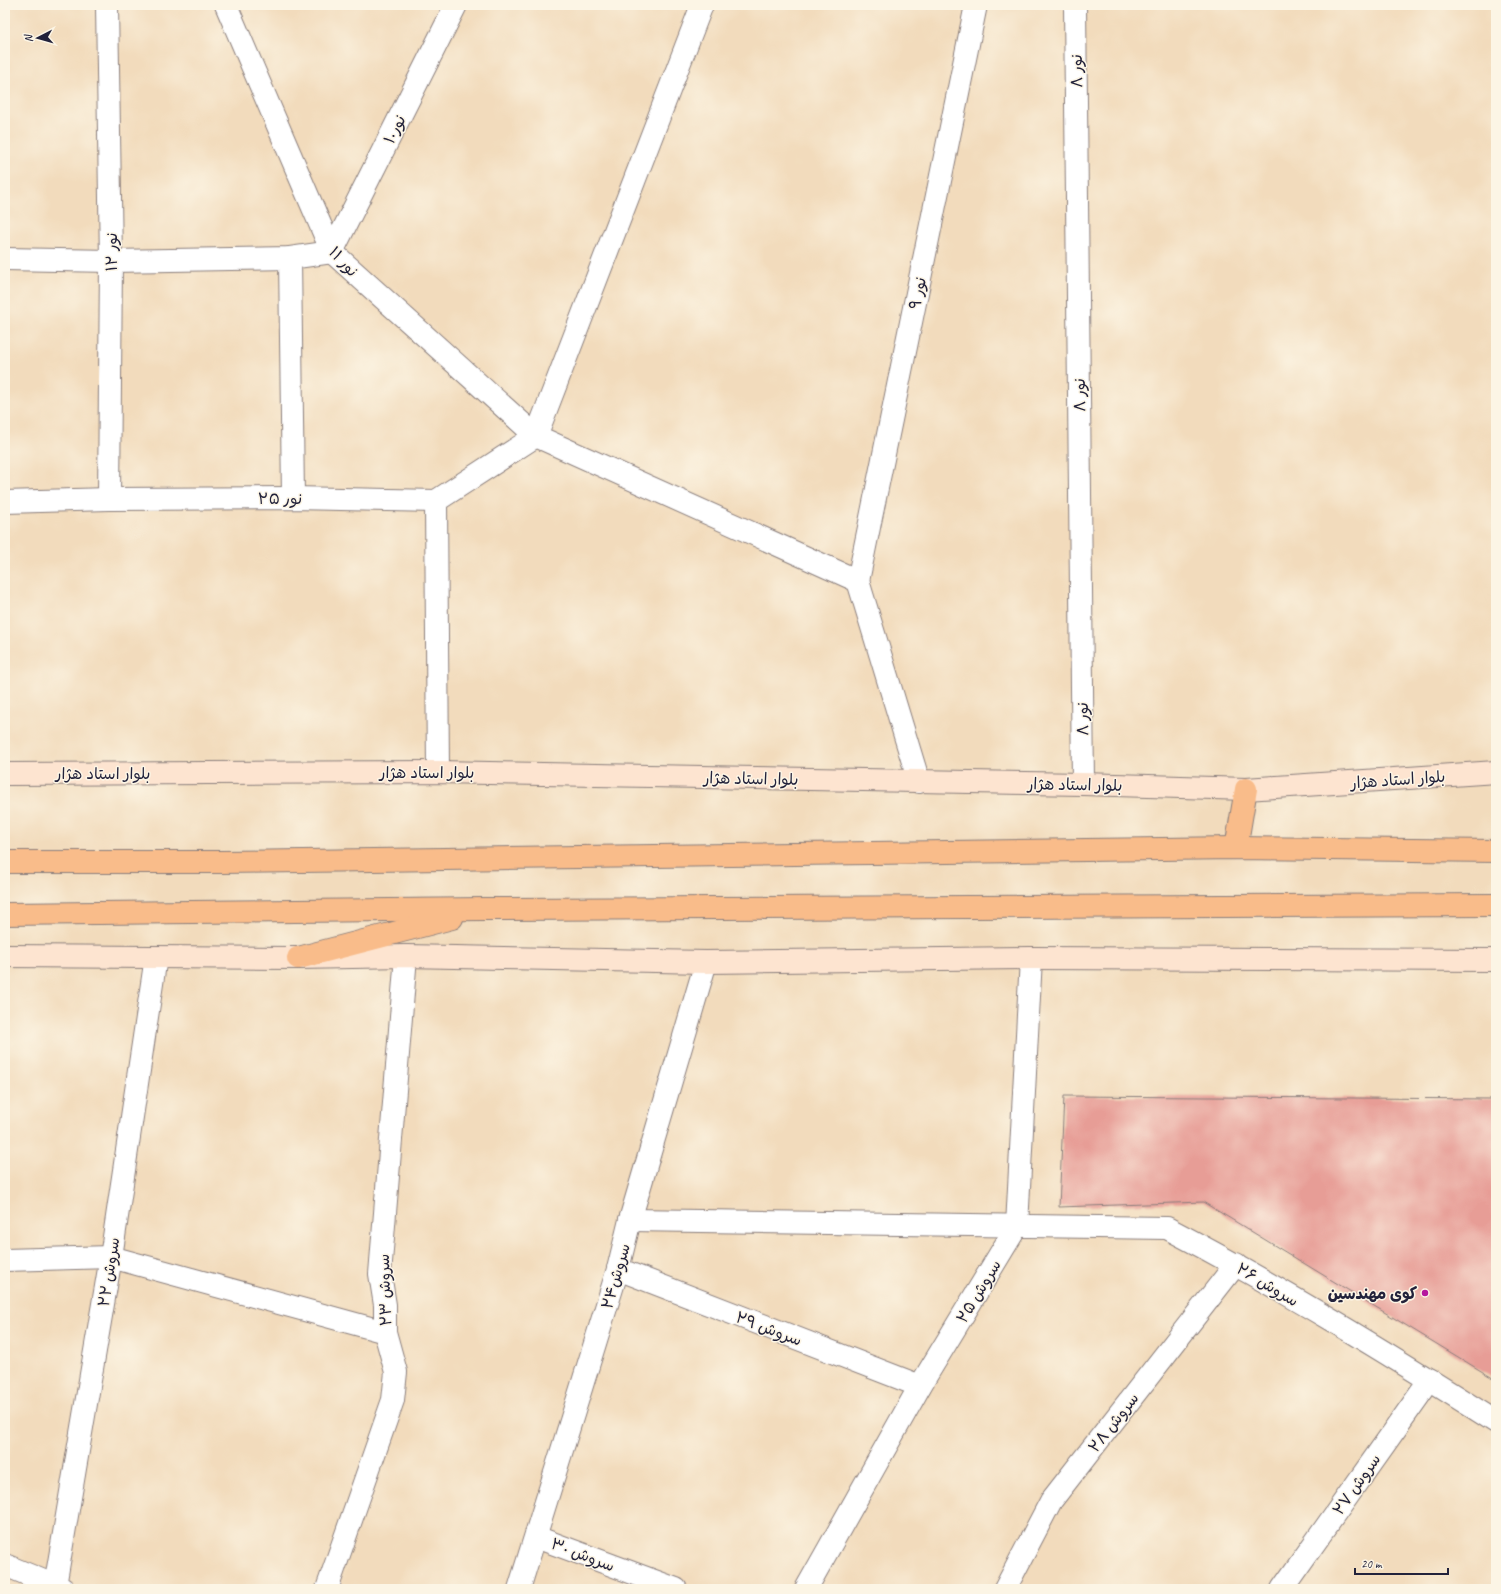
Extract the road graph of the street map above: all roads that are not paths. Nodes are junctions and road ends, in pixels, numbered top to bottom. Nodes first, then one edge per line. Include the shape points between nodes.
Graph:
1 (107, 5) edge
2 (226, 5) edge
3 (456, 5) edge
4 (702, 5) edge
5 (976, 5) edge
6 (1075, 5) edge
7 (332, 252) junction
8 (5, 258) edge
9 (290, 258) junction
10 (111, 260) junction
11 (536, 436) junction
12 (293, 498) junction
13 (108, 499) junction
14 (436, 501) junction
15 (5, 502) edge
16 (858, 581) junction
17 (438, 772) junction
18 (1496, 772) edge
19 (5, 774) edge
20 (919, 782) junction
21 (1083, 784) junction
22 (1246, 789) junction
23 (1236, 848) junction
24 (1496, 851) edge
25 (5, 862) edge
26 (1496, 905) edge
27 (484, 910) junction
28 (5, 914) edge
29 (5, 956) edge
30 (406, 956) junction
31 (156, 957) junction
32 (298, 958) junction
33 (1031, 958) junction
34 (1496, 960) edge
35 (706, 962) junction
36 (630, 1220) junction
37 (1017, 1226) junction
38 (111, 1257) junction
39 (5, 1260) edge
40 (1236, 1264) junction
41 (618, 1269) junction
42 (385, 1332) junction
43 (1430, 1380) junction
44 (920, 1386) junction
45 (1496, 1422) edge
46 (536, 1537) junction
47 (5, 1566) edge
48 (59, 1587) edge
49 (327, 1589) edge
50 (519, 1589) edge
51 (676, 1589) edge
52 (806, 1589) edge
53 (1005, 1589) edge
54 (1282, 1589) edge

1 - 10 street, نور ۱۲
2 - 7 street, نور ۱۱
3 - 7 street, نور۱۰
4 - 11 street
5 - 16 street, نور ۹
6 - 21 street, نور ۸
7 - 9 street
7 - 11 street, نور ۱۱
8 - 10 street
9 - 10 street
9 - 12 street
10 - 13 street, نور ۱۲
11 - 14 street
11 - 16 street, نور ۱۱
12 - 13 street, نور ۲۵
12 - 14 street, نور ۲۵
13 - 15 street, نور ۲۵
14 - 17 street
16 - 20 street
17 - 19 main road, بلوار استاد هژار
17 - 20 main road, بلوار استاد هژار
18 - 22 main road, بلوار استاد هژار
20 - 21 main road, بلوار استاد هژار
21 - 22 main road, بلوار استاد هژار
22 - 23 main road
23 - 24 main road
23 - 25 main road via 222,862
26 - 27 main road
27 - 28 main road
27 - 32 main road
29 - 31 main road
30 - 32 main road
30 - 35 main road
30 - 42 street, سروش ۲۳ via 380,1274 385,1305
31 - 32 main road
31 - 38 street, سروش ۲۲
33 - 34 main road
33 - 35 main road
33 - 37 street, سروش ۲۵
35 - 36 street, سروش۲۴
36 - 37 street, سروش ۲۶
36 - 41 street, سروش۲۴
37 - 40 street, سروش ۲۶ via 1167,1228
37 - 44 street, سروش ۲۵
38 - 39 street
38 - 42 street
38 - 48 street, سروش ۲۲
40 - 43 street, سروش ۲۶
40 - 53 street, سروش ۲۸ via 1051,1501
41 - 44 street, سروش ۲۹
41 - 46 street, سروش۲۴
42 - 49 street, سروش ۲۳ via 396,1372 393,1400
43 - 45 street, سروش ۲۶
43 - 54 street, سروش ۲۷
44 - 52 street, سروش ۲۵
46 - 50 street, سروش۲۴
46 - 51 street, سروش ۳۰
47 - 48 street

